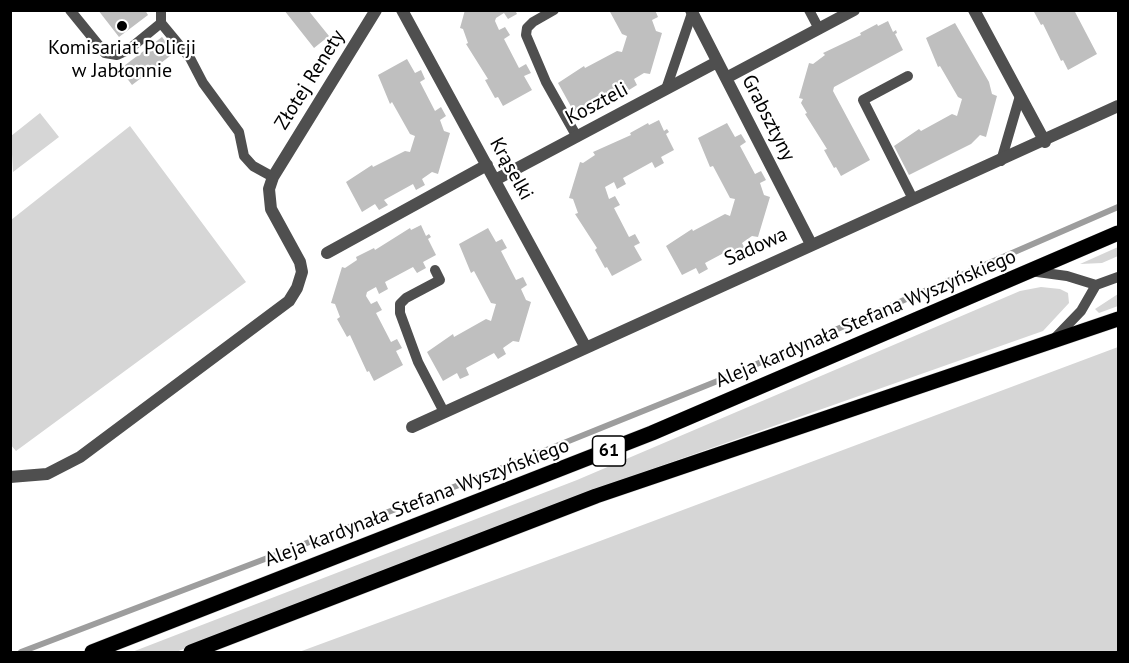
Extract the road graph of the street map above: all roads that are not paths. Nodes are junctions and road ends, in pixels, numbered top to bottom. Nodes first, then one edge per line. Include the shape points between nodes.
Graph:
1 (70, 10) edge
2 (161, 10) edge
3 (376, 10) edge
4 (402, 10) edge
5 (554, 10) edge
6 (809, 10) edge
7 (854, 10) edge
8 (974, 10) edge
9 (691, 12) edge
10 (161, 23) junction
11 (819, 29) junction
12 (717, 62) junction
13 (908, 76) dead end
14 (726, 78) junction
15 (666, 89) junction
16 (1020, 96) junction
17 (1119, 106) edge
18 (577, 137) junction
19 (1045, 142) junction
20 (1001, 161) junction
21 (487, 165) junction
22 (276, 173) junction
23 (495, 180) junction
24 (913, 199) junction
25 (1119, 233) edge
26 (812, 244) junction
27 (327, 253) dead end
28 (435, 270) dead end
29 (1030, 271) junction
30 (1119, 276) edge
31 (1096, 285) junction
32 (1119, 319) edge
33 (1051, 343) junction
34 (585, 346) junction
35 (444, 412) junction
36 (412, 427) dead end
37 (10, 477) edge
38 (92, 652) edge
39 (191, 652) edge

1 - 10 lane via 105,52 117,55
2 - 10 lane
3 - 22 street, Złotej Renety
4 - 21 street, Krąselki
5 - 18 lane via 533,22 526,35
6 - 11 lane
7 - 11 street
8 - 16 street
9 - 12 street, Grabsztyny
9 - 15 lane
10 - 22 lane via 190,58 239,132 244,156 253,165
11 - 14 street
12 - 14 street, Grabsztyny
12 - 15 street, Koszteli
13 - 24 lane via 863,100
14 - 26 street, Grabsztyny
15 - 18 street, Koszteli
16 - 19 street
16 - 20 lane
17 - 19 street, Sadowa
18 - 23 street, Koszteli
19 - 20 street, Sadowa
20 - 24 street, Sadowa
21 - 23 street, Krąselki
21 - 27 street
22 - 37 street via 269,189 271,208 302,272 289,301 80,457 47,474
23 - 34 street, Krąselki
24 - 26 street, Sadowa
25 - 29 main road, Aleja kardynała Stefana Wyszyńskiego / 61
26 - 34 street, Sadowa
28 - 35 lane via 440,280 406,298 400,304 400,313 418,362
29 - 31 lane
29 - 38 main road, Aleja kardynała Stefana Wyszyńskiego / 61 via 652,433
30 - 31 lane
31 - 33 lane via 1081,311
32 - 33 main road, 61
33 - 39 main road, 61 via 596,496
34 - 35 street, Sadowa
35 - 36 street, Sadowa

